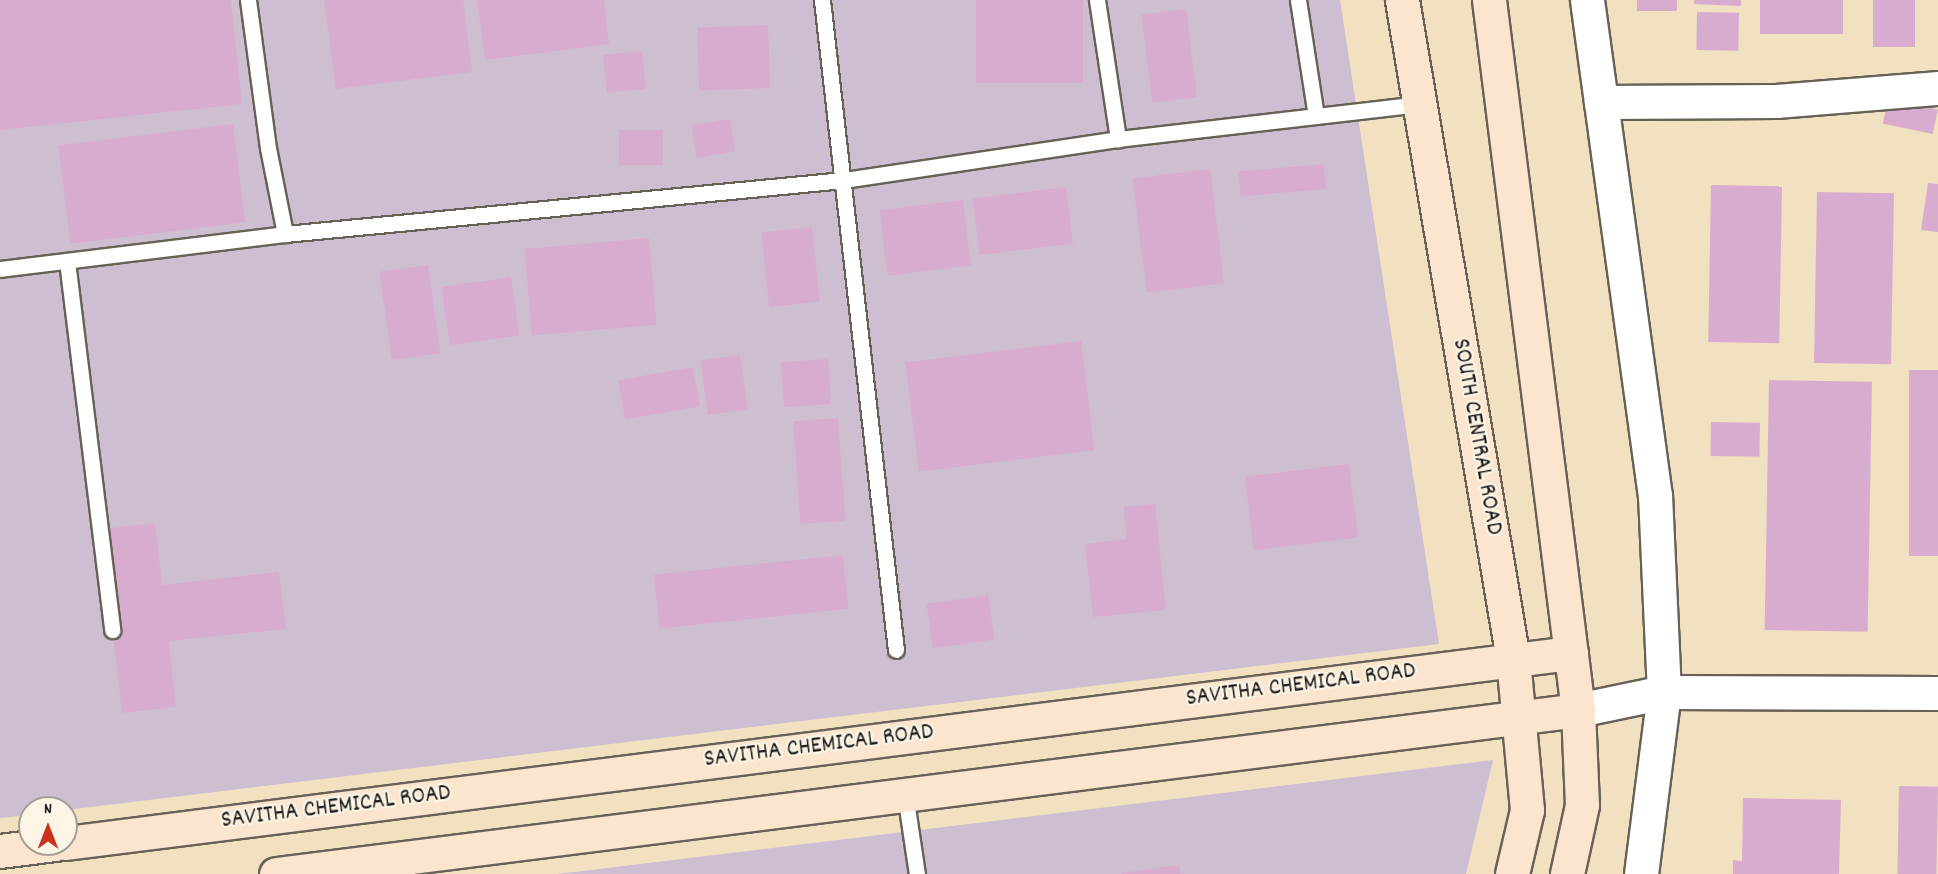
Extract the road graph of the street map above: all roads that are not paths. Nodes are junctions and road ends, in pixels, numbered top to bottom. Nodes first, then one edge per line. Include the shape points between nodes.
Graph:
1 (248, 0) edge
2 (822, 0) edge
3 (1097, 0) edge
4 (1298, 0) edge
5 (1402, 0) edge
6 (1489, 0) edge
7 (1587, 0) edge
8 (1938, 88) edge
9 (1601, 102) junction
10 (1419, 104) junction
11 (1316, 116) junction
12 (1118, 139) junction
13 (844, 180) junction
14 (285, 234) junction
15 (67, 261) junction
16 (0, 269) edge
17 (112, 630) dead end
18 (896, 650) dead end
19 (1571, 653) junction
20 (1513, 659) junction
21 (1664, 692) junction
22 (1938, 693) edge
23 (1578, 710) junction
24 (1520, 716) junction
25 (905, 794) junction
26 (78, 841) edge
27 (18, 849) edge
28 (0, 851) edge
29 (400, 866) edge
30 (276, 874) edge
31 (917, 874) edge
32 (1512, 874) edge
33 (1567, 874) edge
34 (1641, 874) edge

1 - 14 lane via 268,148
2 - 13 lane
3 - 12 lane
4 - 11 lane
5 - 10 main road, SOUTH CENTRAL ROAD
6 - 19 main road
7 - 9 street
8 - 9 street via 1776,100
9 - 21 street via 1655,495
10 - 11 lane
10 - 20 main road, SOUTH CENTRAL ROAD
11 - 12 lane
12 - 13 lane
13 - 14 lane
13 - 18 lane
14 - 15 lane
15 - 16 lane
15 - 17 lane
19 - 20 main road, SAVITHA CHEMICAL ROAD
19 - 23 main road
20 - 24 main road, SOUTH CENTRAL ROAD
20 - 26 main road, SAVITHA CHEMICAL ROAD
21 - 22 street
21 - 23 street
21 - 34 street
23 - 24 main road
23 - 33 main road via 1582,805
24 - 25 main road
24 - 32 main road, SOUTH CENTRAL ROAD via 1527,810
25 - 29 main road
25 - 31 lane
27 - 28 main road
29 - 30 main road

